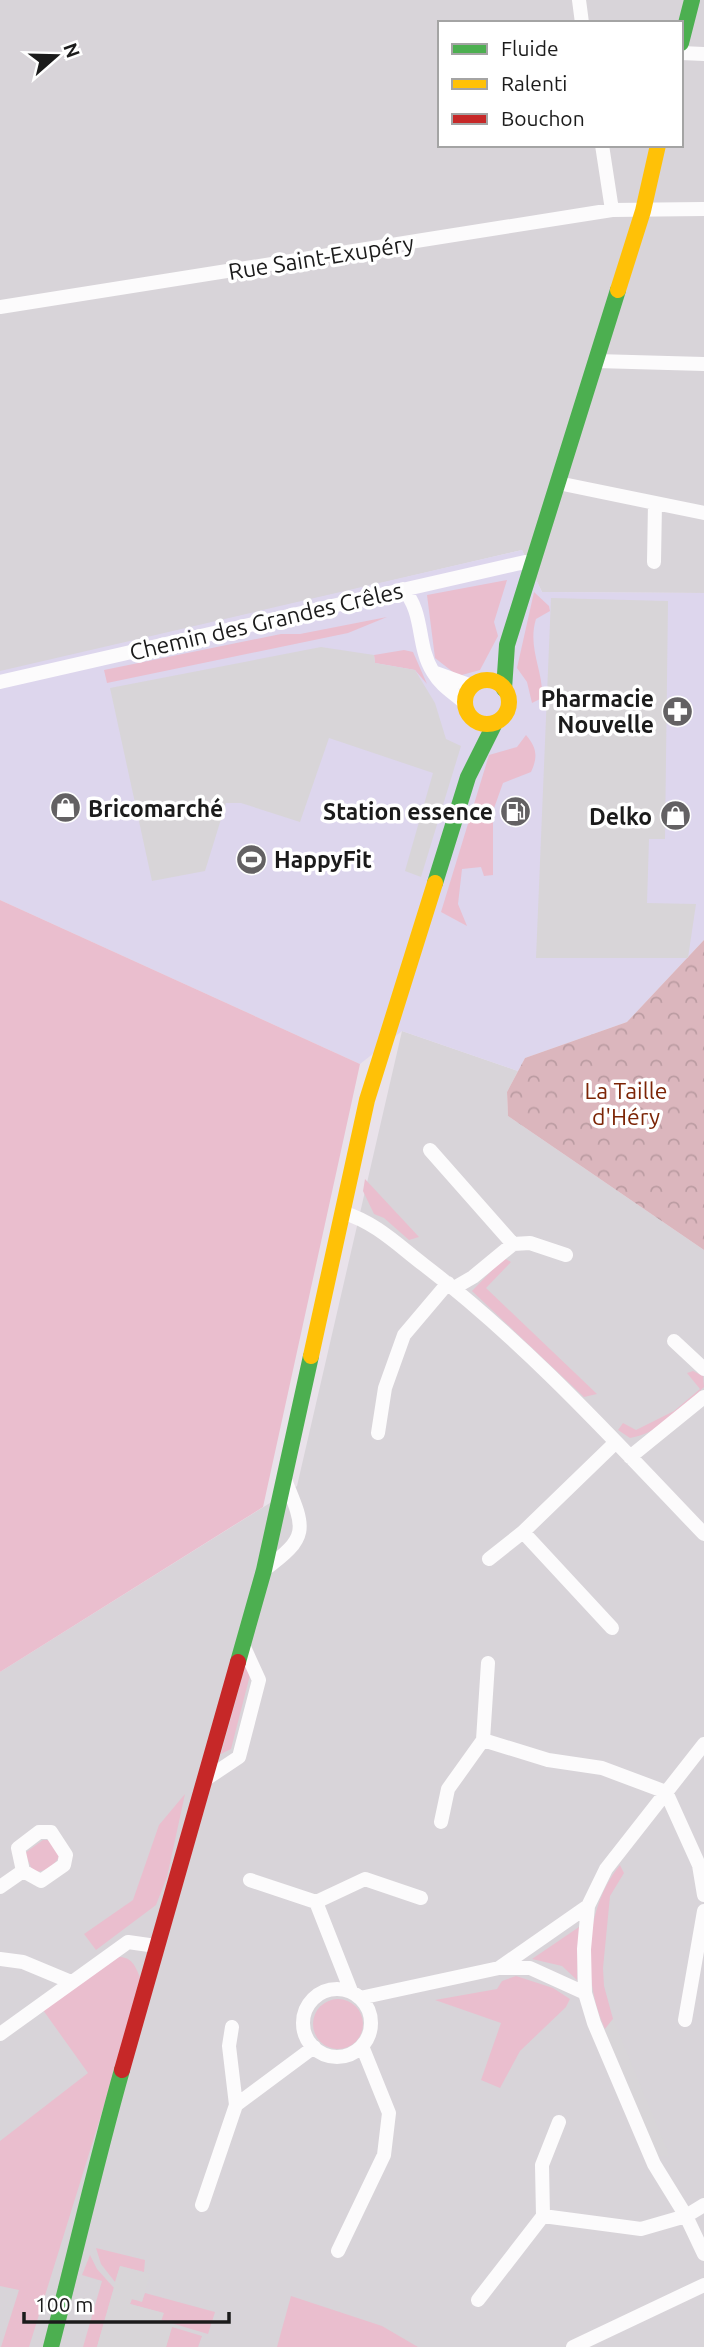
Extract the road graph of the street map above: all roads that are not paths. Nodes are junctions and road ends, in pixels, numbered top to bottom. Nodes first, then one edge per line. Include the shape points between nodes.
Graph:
1 (579, 0) edge
2 (692, 0) edge
3 (582, 21) edge
4 (683, 35) edge
5 (683, 53) edge
6 (704, 54) edge
7 (602, 147) edge
8 (658, 147) edge
9 (704, 209) edge
10 (612, 210) junction
11 (643, 211) junction
12 (0, 307) edge
13 (596, 361) junction
14 (704, 364) edge
15 (558, 483) junction
16 (655, 503) junction
17 (704, 513) edge
18 (654, 562) dead end
19 (533, 564) junction
20 (403, 589) junction
21 (508, 645) junction
22 (432, 671) junction
23 (0, 682) edge
24 (477, 684) junction
25 (504, 689) junction
26 (468, 710) junction
27 (495, 723) junction
28 (468, 777) junction
29 (430, 1150) dead end
30 (344, 1213) junction
31 (513, 1244) junction
32 (566, 1255) dead end
33 (451, 1286) junction
34 (674, 1341) dead end
35 (704, 1369) edge
36 (704, 1397) edge
37 (378, 1433) dead end
38 (615, 1442) junction
39 (630, 1457) junction
40 (285, 1480) junction
41 (523, 1532) junction
42 (704, 1534) edge
43 (489, 1559) dead end
44 (264, 1570) junction
45 (612, 1628) dead end
46 (243, 1646) junction
47 (488, 1663) dead end
48 (483, 1740) junction
49 (704, 1744) edge
50 (206, 1779) junction
51 (666, 1792) junction
52 (441, 1822) dead end
53 (23, 1871) dead end
54 (250, 1880) dead end
55 (0, 1887) edge
56 (704, 1895) edge
57 (421, 1898) dead end
58 (316, 1902) junction
59 (589, 1906) junction
60 (704, 1911) edge
61 (156, 1946) junction
62 (0, 1959) edge
63 (499, 1968) junction
64 (71, 1982) junction
65 (585, 1993) junction
66 (356, 1995) junction
67 (685, 2020) dead end
68 (232, 2027) dead end
69 (0, 2034) edge
70 (362, 2046) junction
71 (314, 2047) junction
72 (236, 2105) junction
73 (559, 2122) dead end
74 (202, 2204) dead end
75 (704, 2205) edge
76 (542, 2216) junction
77 (686, 2216) junction
78 (80, 2223) junction
79 (338, 2251) dead end
80 (704, 2254) edge
81 (704, 2285) edge
82 (478, 2300) dead end
83 (39, 2347) edge
84 (51, 2347) edge
85 (573, 2347) edge

1 - 3 street
2 - 4 main road
5 - 6 street
7 - 10 street
8 - 11 main road
9 - 11 street, Rue Saint-Exupéry
10 - 11 street, Rue Saint-Exupéry
10 - 12 street, Rue Saint-Exupéry
11 - 13 main road
13 - 14 street
13 - 15 main road
15 - 16 street
15 - 19 main road
16 - 17 street
16 - 18 street
19 - 20 street, Chemin des Grandes Crêles
19 - 21 main road
20 - 22 street via 419,615
20 - 23 street, Chemin des Grandes Crêles
21 - 24 main road
21 - 25 main road
22 - 24 street
22 - 26 street
24 - 25 main road via 494,682
24 - 26 main road
25 - 27 main road via 508,705
26 - 27 main road via 482,724
26 - 28 main road
27 - 28 main road
28 - 30 main road via 367,1100
29 - 31 street
30 - 33 street via 374,1227
30 - 40 main road
31 - 32 street via 530,1243
31 - 33 street via 473,1278
33 - 37 street via 404,1335 385,1388
33 - 38 street via 538,1363
34 - 35 street
36 - 39 street
38 - 39 street
38 - 41 street
39 - 42 street
40 - 44 main road
40 - 44 street via 302,1518 293,1548
41 - 43 street
41 - 45 street
44 - 46 main road
46 - 50 main road
46 - 50 street via 259,1680 239,1757
47 - 48 street
48 - 51 street via 548,1760 602,1768
48 - 52 street via 448,1789
49 - 51 street
50 - 61 main road
51 - 56 street via 699,1865
51 - 59 street via 606,1869
53 - 55 street
54 - 58 street
57 - 58 street via 365,1879
58 - 66 street
59 - 63 street
59 - 65 street
60 - 67 street
61 - 64 street via 128,1942
61 - 78 main road
62 - 64 street via 23,1962
63 - 65 street via 530,1968
63 - 66 street
64 - 69 street
65 - 77 street via 654,2164
66 - 70 street via 371,2020
66 - 71 street via 328,1990 309,2003 304,2026
68 - 72 street via 229,2046
70 - 71 street via 333,2056
70 - 79 street via 389,2113 384,2155
71 - 72 street
72 - 74 street
73 - 76 street via 542,2165
75 - 77 street
76 - 77 street via 641,2229
76 - 82 street
77 - 80 street
78 - 83 main road
78 - 84 main road
81 - 85 street

